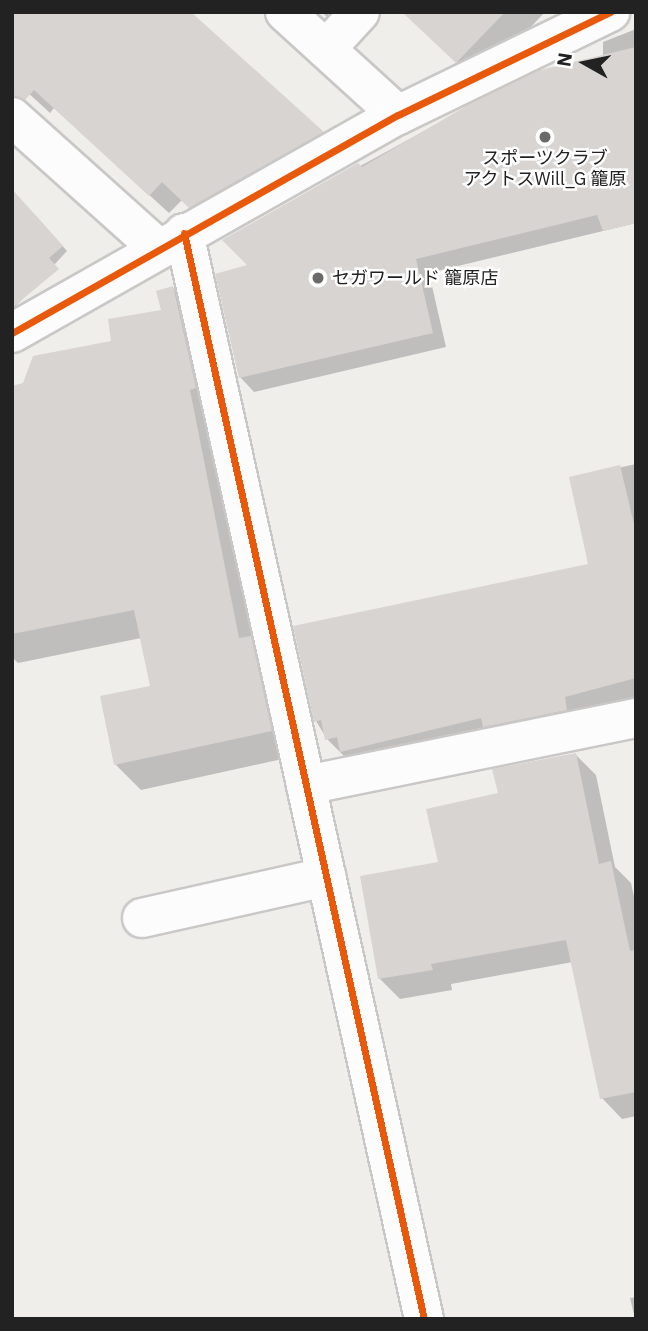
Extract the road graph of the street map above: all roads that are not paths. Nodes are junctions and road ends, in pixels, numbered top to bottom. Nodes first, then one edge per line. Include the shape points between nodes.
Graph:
1 (285, 12) edge
2 (360, 12) edge
3 (610, 12) edge
4 (326, 49) junction
5 (398, 115) junction
6 (12, 117) edge
7 (171, 241) junction
8 (12, 333) edge
9 (636, 718) edge
10 (306, 785) junction
11 (326, 877) junction
12 (142, 918) dead end
13 (424, 1319) edge

1 - 4 street
2 - 4 street
3 - 5 street
4 - 5 street
5 - 7 street
6 - 7 street
7 - 8 street
7 - 10 street
9 - 10 street
10 - 11 street
11 - 12 street
11 - 13 street

